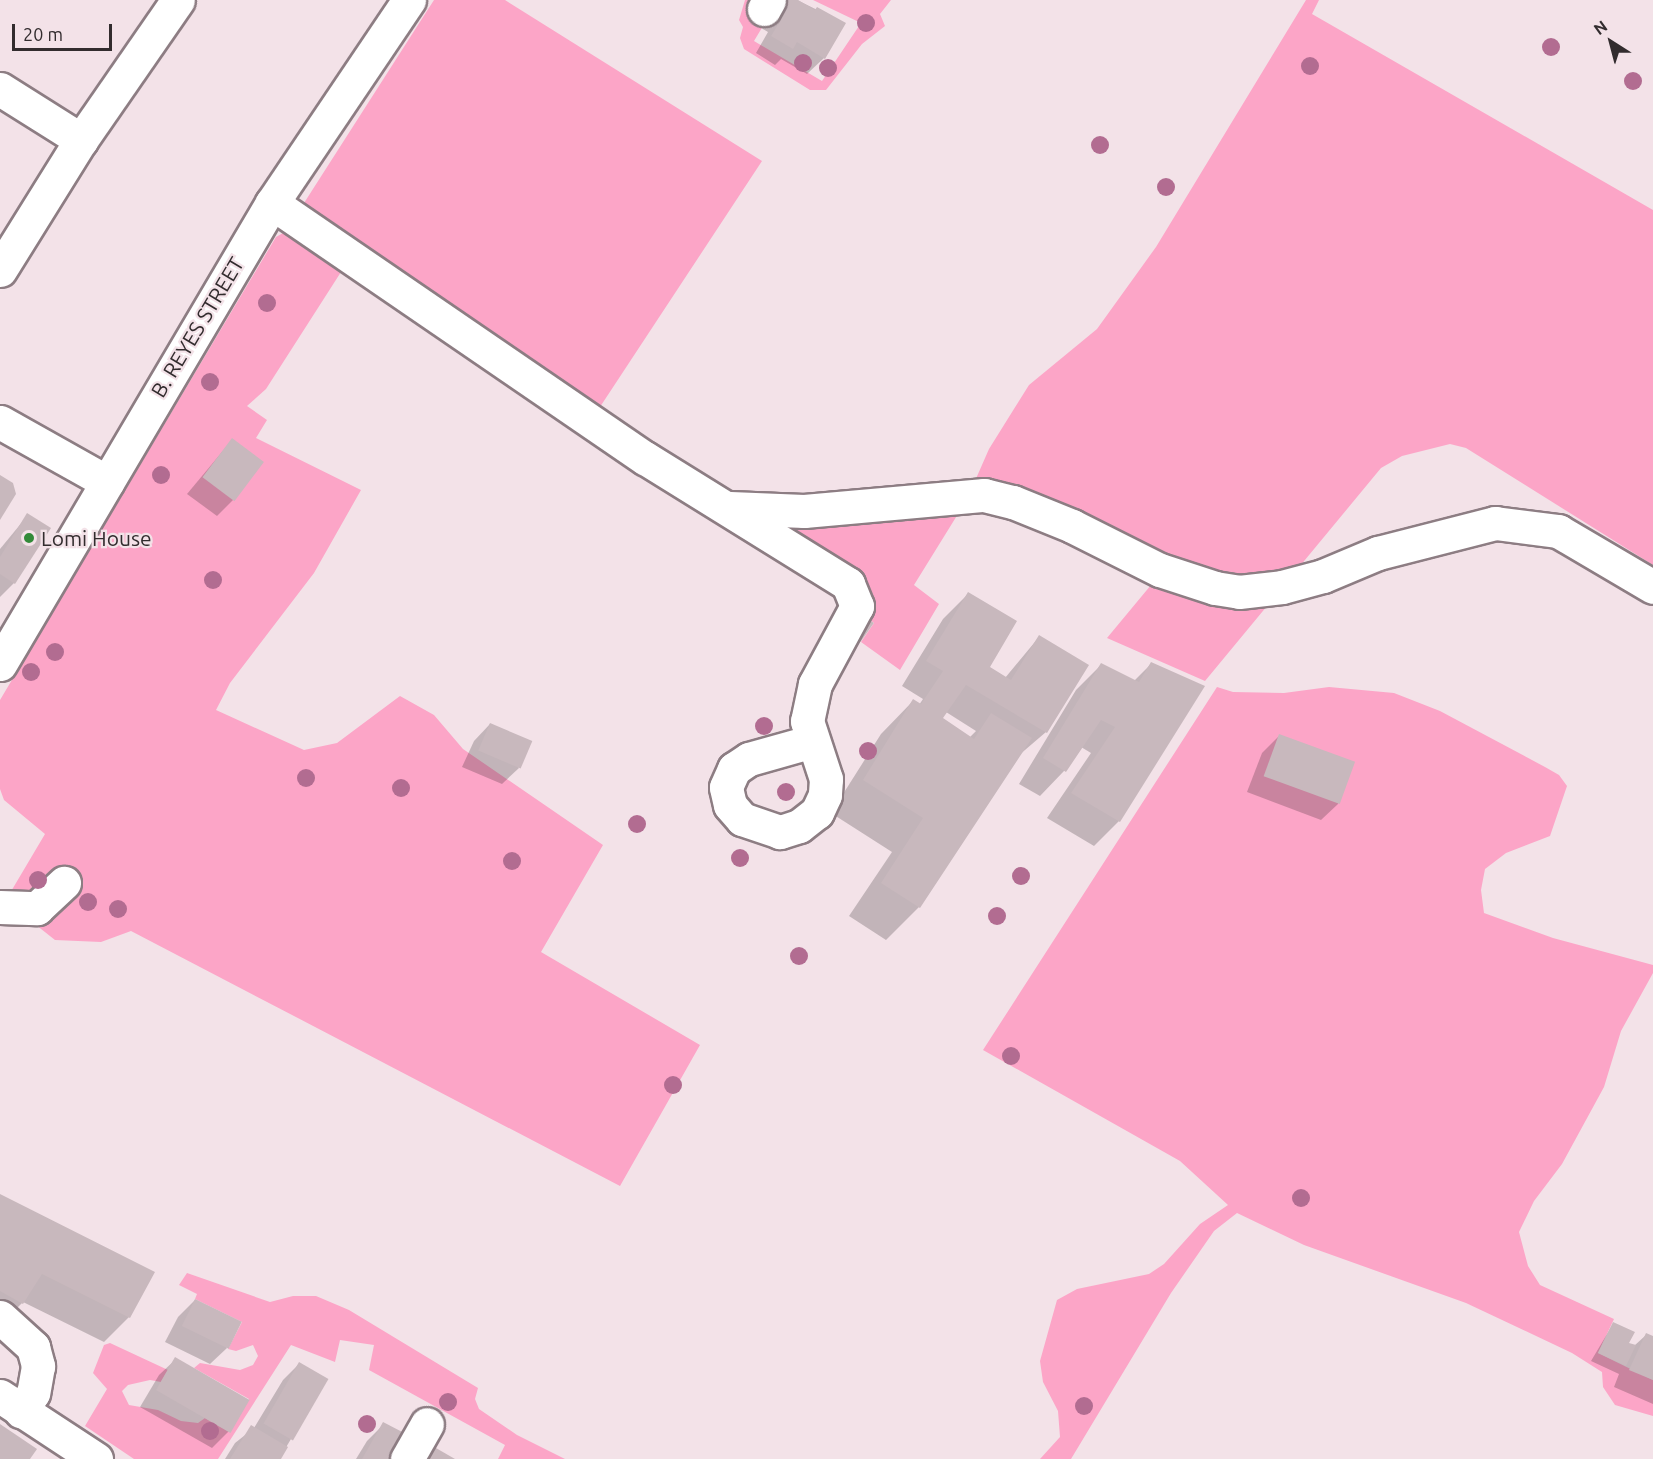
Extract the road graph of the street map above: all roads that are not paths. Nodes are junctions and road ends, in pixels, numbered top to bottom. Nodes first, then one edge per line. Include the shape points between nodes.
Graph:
1 (178, 0) edge
2 (409, 0) edge
3 (0, 89) edge
4 (81, 140) junction
5 (272, 203) junction
6 (0, 270) edge
7 (0, 422) edge
8 (107, 482) junction
9 (728, 507) junction
10 (1653, 587) edge
11 (0, 663) edge
12 (813, 741) dead end
13 (64, 883) dead end
14 (0, 907) edge
15 (0, 1317) edge
16 (11, 1404) edge
17 (427, 1424) dead end
18 (96, 1459) edge
19 (407, 1459) edge

1 - 4 street
2 - 5 street, B. REYES STREET
3 - 4 street
4 - 6 street
5 - 8 street, B. REYES STREET
5 - 9 street via 442,323 645,458
7 - 8 street
8 - 11 street, B. REYES STREET
9 - 10 street via 804,511 984,495 1013,502 1072,526 1160,570 1239,592 1282,587 1323,576 1378,553 1495,523 1558,531
9 - 12 street via 838,578 855,594 857,606 852,619 809,704 807,721
13 - 14 street via 38,908
15 - 16 street via 33,1347 38,1366 33,1392
16 - 18 street
17 - 19 street

